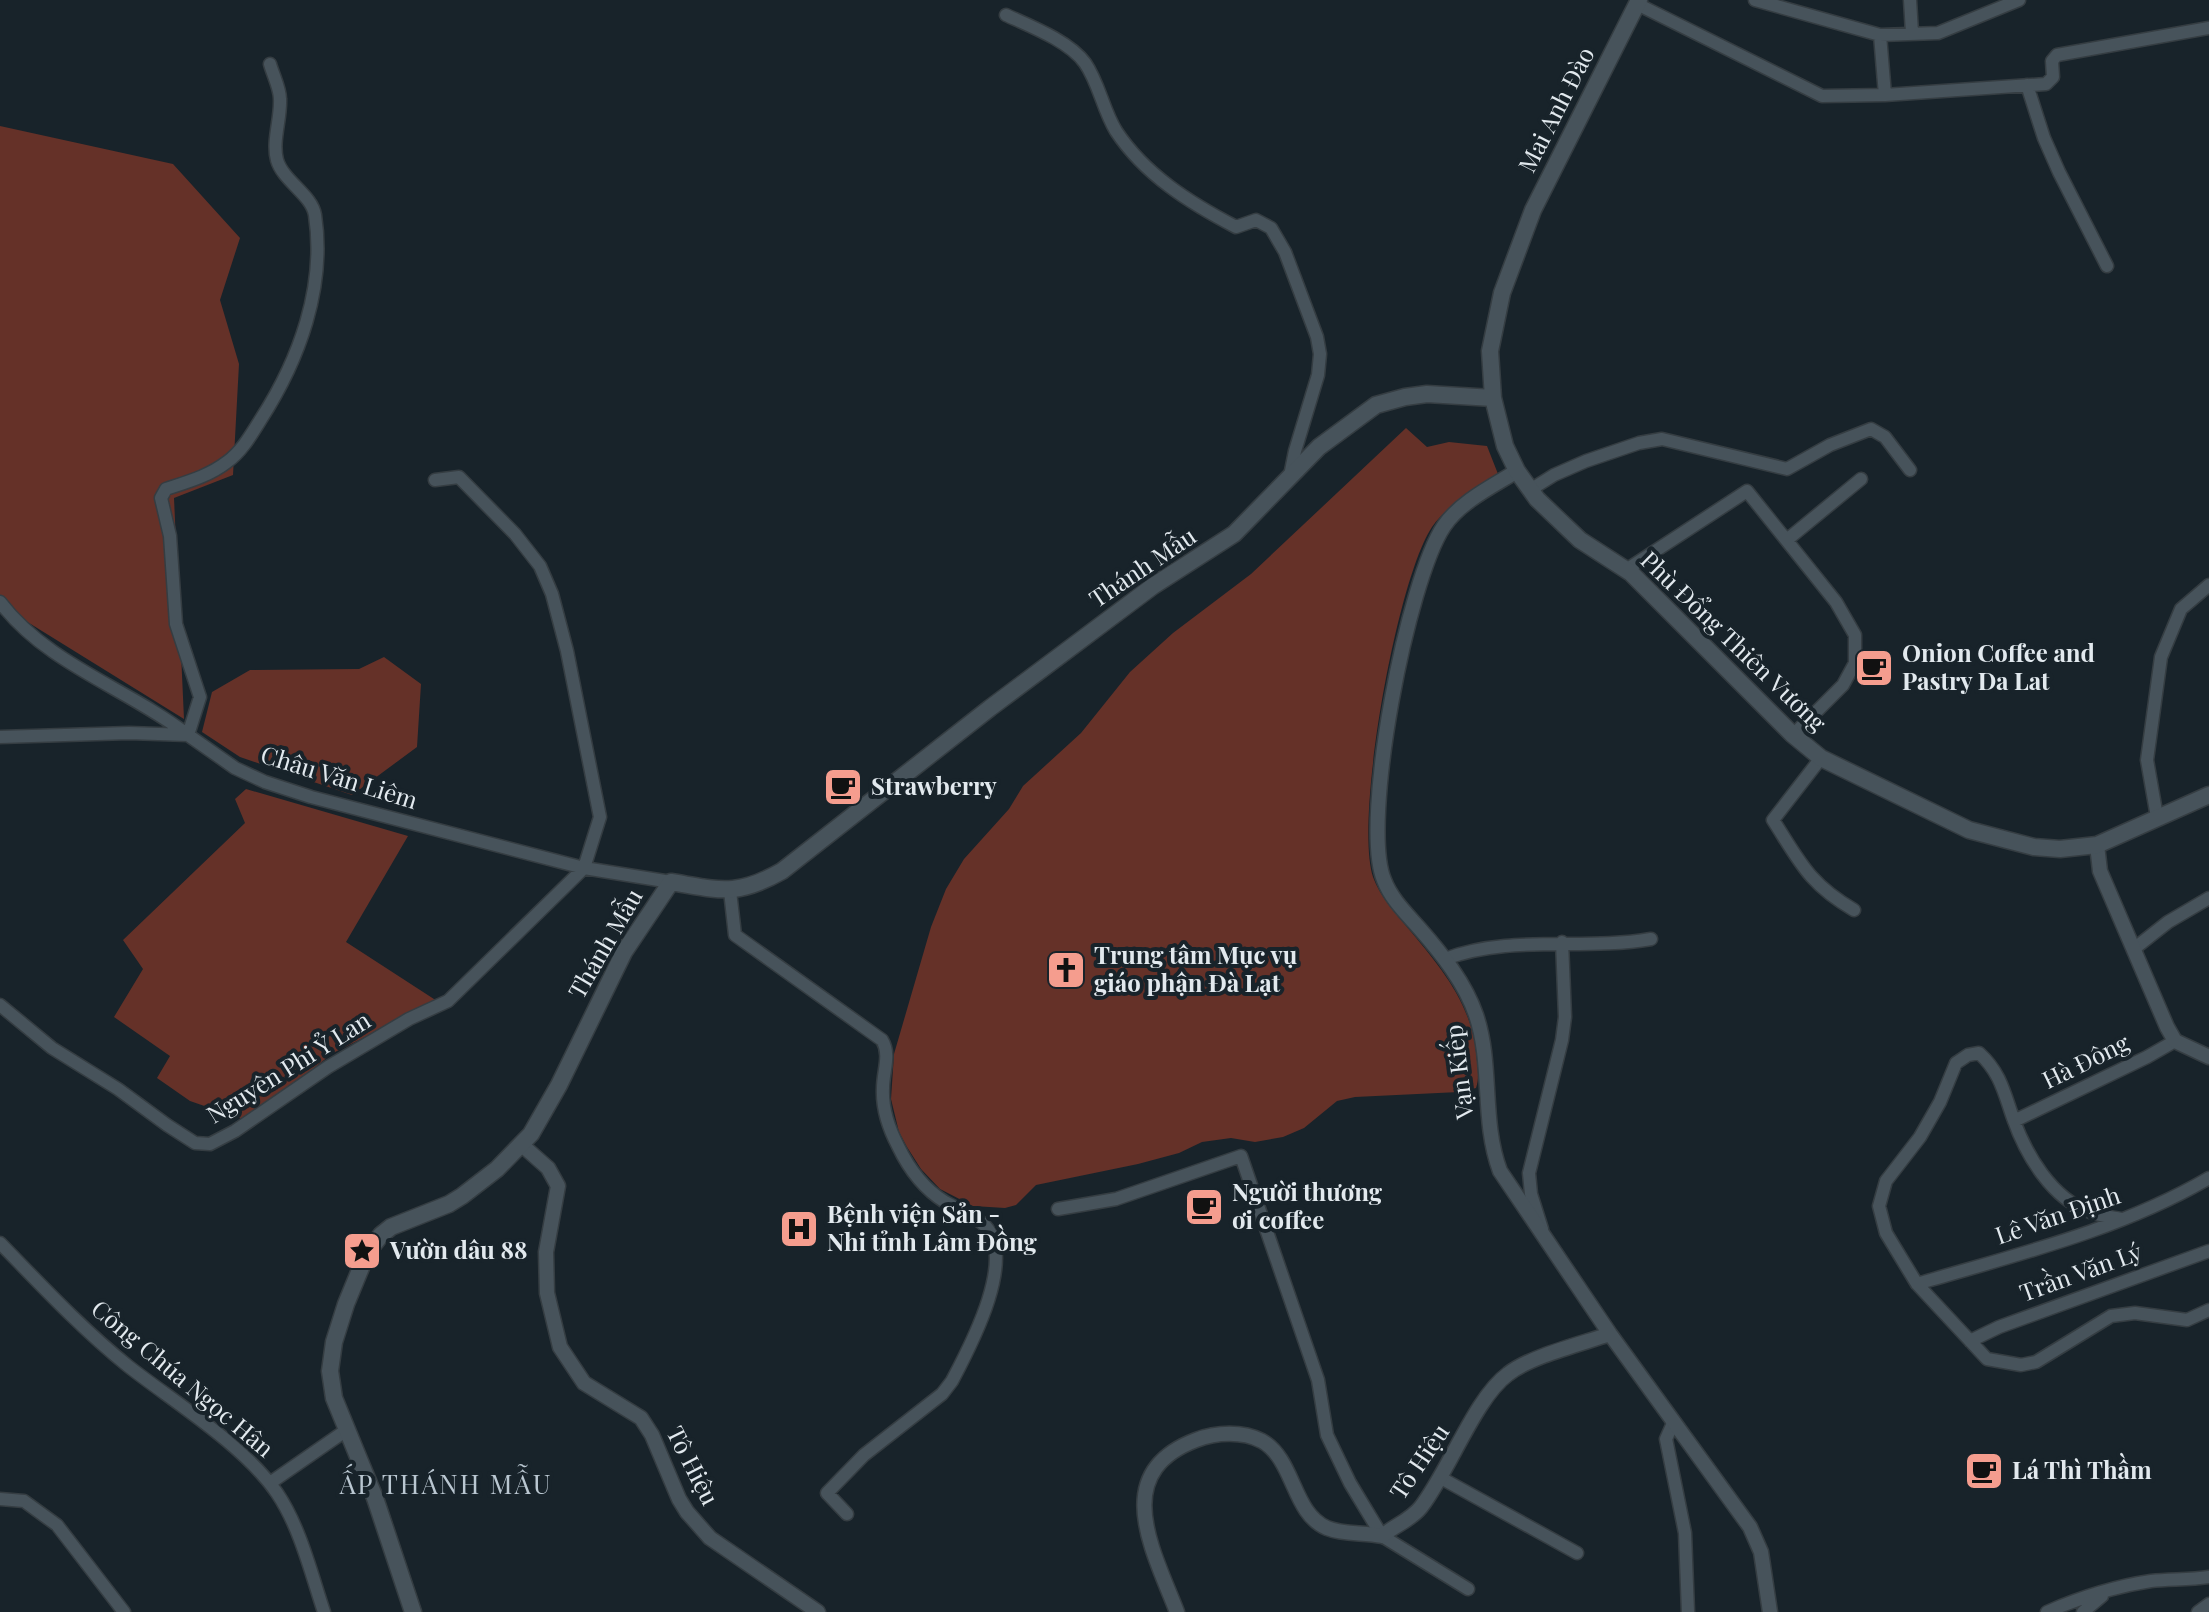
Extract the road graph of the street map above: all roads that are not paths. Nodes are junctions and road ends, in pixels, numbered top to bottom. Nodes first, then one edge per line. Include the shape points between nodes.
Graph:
1 (1755, 0) edge
2 (1910, 0) edge
3 (2019, 0) edge
4 (1638, 2) edge
5 (1006, 15) dead end
6 (2209, 28) edge
7 (1912, 33) junction
8 (1880, 35) junction
9 (270, 64) dead end
10 (2027, 85) junction
11 (1885, 95) junction
12 (1521, 242) joint
13 (2107, 266) dead end
14 (1493, 398) junction
15 (1910, 470) dead end
16 (1517, 471) junction
17 (1290, 476) junction
18 (1861, 479) dead end
19 (435, 480) dead end
20 (1530, 490) junction
21 (1788, 539) junction
22 (1626, 570) junction
23 (2209, 585) edge
24 (0, 602) edge
25 (188, 735) junction
26 (1793, 735) junction
27 (0, 737) edge
28 (1821, 758) junction
29 (2209, 795) edge
30 (2157, 817) junction
31 (2097, 845) junction
32 (584, 868) junction
33 (671, 882) junction
34 (730, 891) junction
35 (2209, 898) edge
36 (1854, 910) dead end
37 (1651, 939) dead end
38 (1562, 942) junction
39 (2135, 948) junction
40 (1445, 959) junction
41 (0, 1005) edge
42 (2175, 1041) junction
43 (2209, 1057) edge
44 (2014, 1121) junction
45 (522, 1145) junction
46 (2209, 1178) edge
47 (1058, 1209) dead end
48 (2121, 1219) junction
49 (1544, 1237) junction
50 (0, 1243) edge
51 (2209, 1251) edge
52 (1917, 1284) junction
53 (2209, 1310) edge
54 (1610, 1334) junction
55 (1970, 1341) junction
56 (1674, 1421) junction
57 (348, 1429) junction
58 (1441, 1478) junction
59 (270, 1483) junction
60 (0, 1499) edge
61 (847, 1514) dead end
62 (1382, 1536) junction
63 (1577, 1553) dead end
64 (2209, 1577) edge
65 (1468, 1589) dead end
66 (2113, 1590) junction
67 (2209, 1604) edge
68 (124, 1612) edge
69 (324, 1612) edge
70 (413, 1612) edge
71 (818, 1612) edge
72 (1177, 1612) edge
73 (1688, 1612) edge
74 (1770, 1612) edge
75 (2047, 1612) edge
76 (2083, 1612) edge
77 (2198, 1612) edge

1 - 8 street
2 - 7 street
3 - 7 street via 1938,33
4 - 11 street via 1822,96
4 - 12 main road, Mai Anh Đào
5 - 17 street via 1051,36 1084,62 1117,131 1152,172 1186,200 1236,227 1256,220 1271,228 1285,252 1320,354
6 - 10 street via 2057,55 2050,80
7 - 8 street
8 - 11 street
9 - 25 street via 280,97 278,164 315,212 312,296 302,337 277,394 246,443 214,472 166,489 161,498 170,536 176,624 200,697
10 - 11 street
10 - 13 street via 2059,172
12 - 14 main road, Phù Đổng Thiên Vương via 1502,293 1490,351
14 - 16 main road, Phù Đổng Thiên Vương
14 - 17 main road, Thánh Mẫu via 1427,394 1376,405 1336,432
15 - 20 street via 1885,437 1871,429 1787,469 1662,439 1586,461
16 - 20 main road, Phù Đổng Thiên Vương
16 - 40 street, Vạn Kiếp via 1456,513 1423,568 1399,661 1381,779 1377,853 1382,877
17 - 34 main road, Thánh Mẫu via 1234,534 1153,586 819,844 756,886
18 - 21 street
19 - 32 street via 459,477 515,534 540,566 552,594 600,817
20 - 22 main road, Phù Đổng Thiên Vương via 1580,540
21 - 22 street via 1747,491
21 - 26 street via 1855,635 1855,663 1843,685
22 - 26 main road, Phù Đổng Thiên Vương
23 - 30 street via 2181,609 2161,657 2147,760
24 - 25 street, Châu Văn Liêm via 63,660
25 - 27 street
25 - 32 street, Châu Văn Liêm via 235,768 274,785
26 - 28 main road, Phù Đổng Thiên Vương
28 - 31 main road, Phù Đổng Thiên Vương via 1969,830 2034,847
28 - 36 street via 1773,820 1808,875
29 - 30 main road, Phù Đổng Thiên Vương
30 - 31 main road, Phù Đổng Thiên Vương
31 - 39 street via 2100,871
32 - 33 street, Châu Văn Liêm
32 - 41 street, Nguyên Phi Ỷ Lan via 448,1001 328,1067 210,1144 195,1143 167,1125 52,1048
33 - 34 main road, Thánh Mẫu
33 - 45 main road, Thánh Mẫu via 624,952 543,1116
34 - 61 street via 735,935 882,1040 887,1053 883,1097 897,1145 928,1189 980,1221 993,1241 994,1282 952,1381 827,1493
35 - 39 street
37 - 38 street
38 - 40 street
38 - 49 street via 1563,1028 1529,1173
39 - 42 street
40 - 49 street, Vạn Kiếp via 1477,1017 1495,1158
42 - 43 street
42 - 44 street, Hà Đông
44 - 48 street via 2057,1191 2092,1213
44 - 52 street via 1993,1066 1979,1053 1956,1063 1920,1137 1886,1181 1879,1206 1886,1233
45 - 57 main road, Thánh Mẫu via 462,1196 391,1227 367,1253 334,1342 330,1371 334,1398
45 - 71 street, Tô Hiệu via 548,1168 558,1186 546,1252 547,1293 568,1361 595,1391 641,1418 679,1499 710,1538
46 - 48 street, Lê Văn Định
47 - 62 street via 1116,1199 1241,1156 1318,1380 1327,1435
48 - 52 street, Lê Văn Định
49 - 54 street, Vạn Kiếp
50 - 59 street, Công Chúa Ngọc Hân via 126,1364 205,1423
51 - 55 street, Trần Văn Lý
52 - 55 street
53 - 55 street via 2187,1320 2135,1313 2111,1316 2036,1362 2021,1365 1987,1359
54 - 56 street, Vạn Kiếp
54 - 58 street, Tô Hiệu via 1504,1377 1479,1409
56 - 73 street via 1666,1439 1685,1533
56 - 74 street, Vạn Kiếp via 1750,1527 1761,1552
57 - 59 street
57 - 70 main road, Thánh Mẫu
58 - 62 street, Tô Hiệu via 1419,1510
58 - 63 street
59 - 69 street, Công Chúa Ngọc Hân via 299,1540
60 - 68 street via 24,1501 57,1525
62 - 65 street
62 - 72 street via 1328,1528 1314,1519 1279,1459 1254,1437 1198,1439 1166,1457 1143,1495 1143,1516
64 - 66 street
66 - 75 street
66 - 76 street
67 - 77 street

